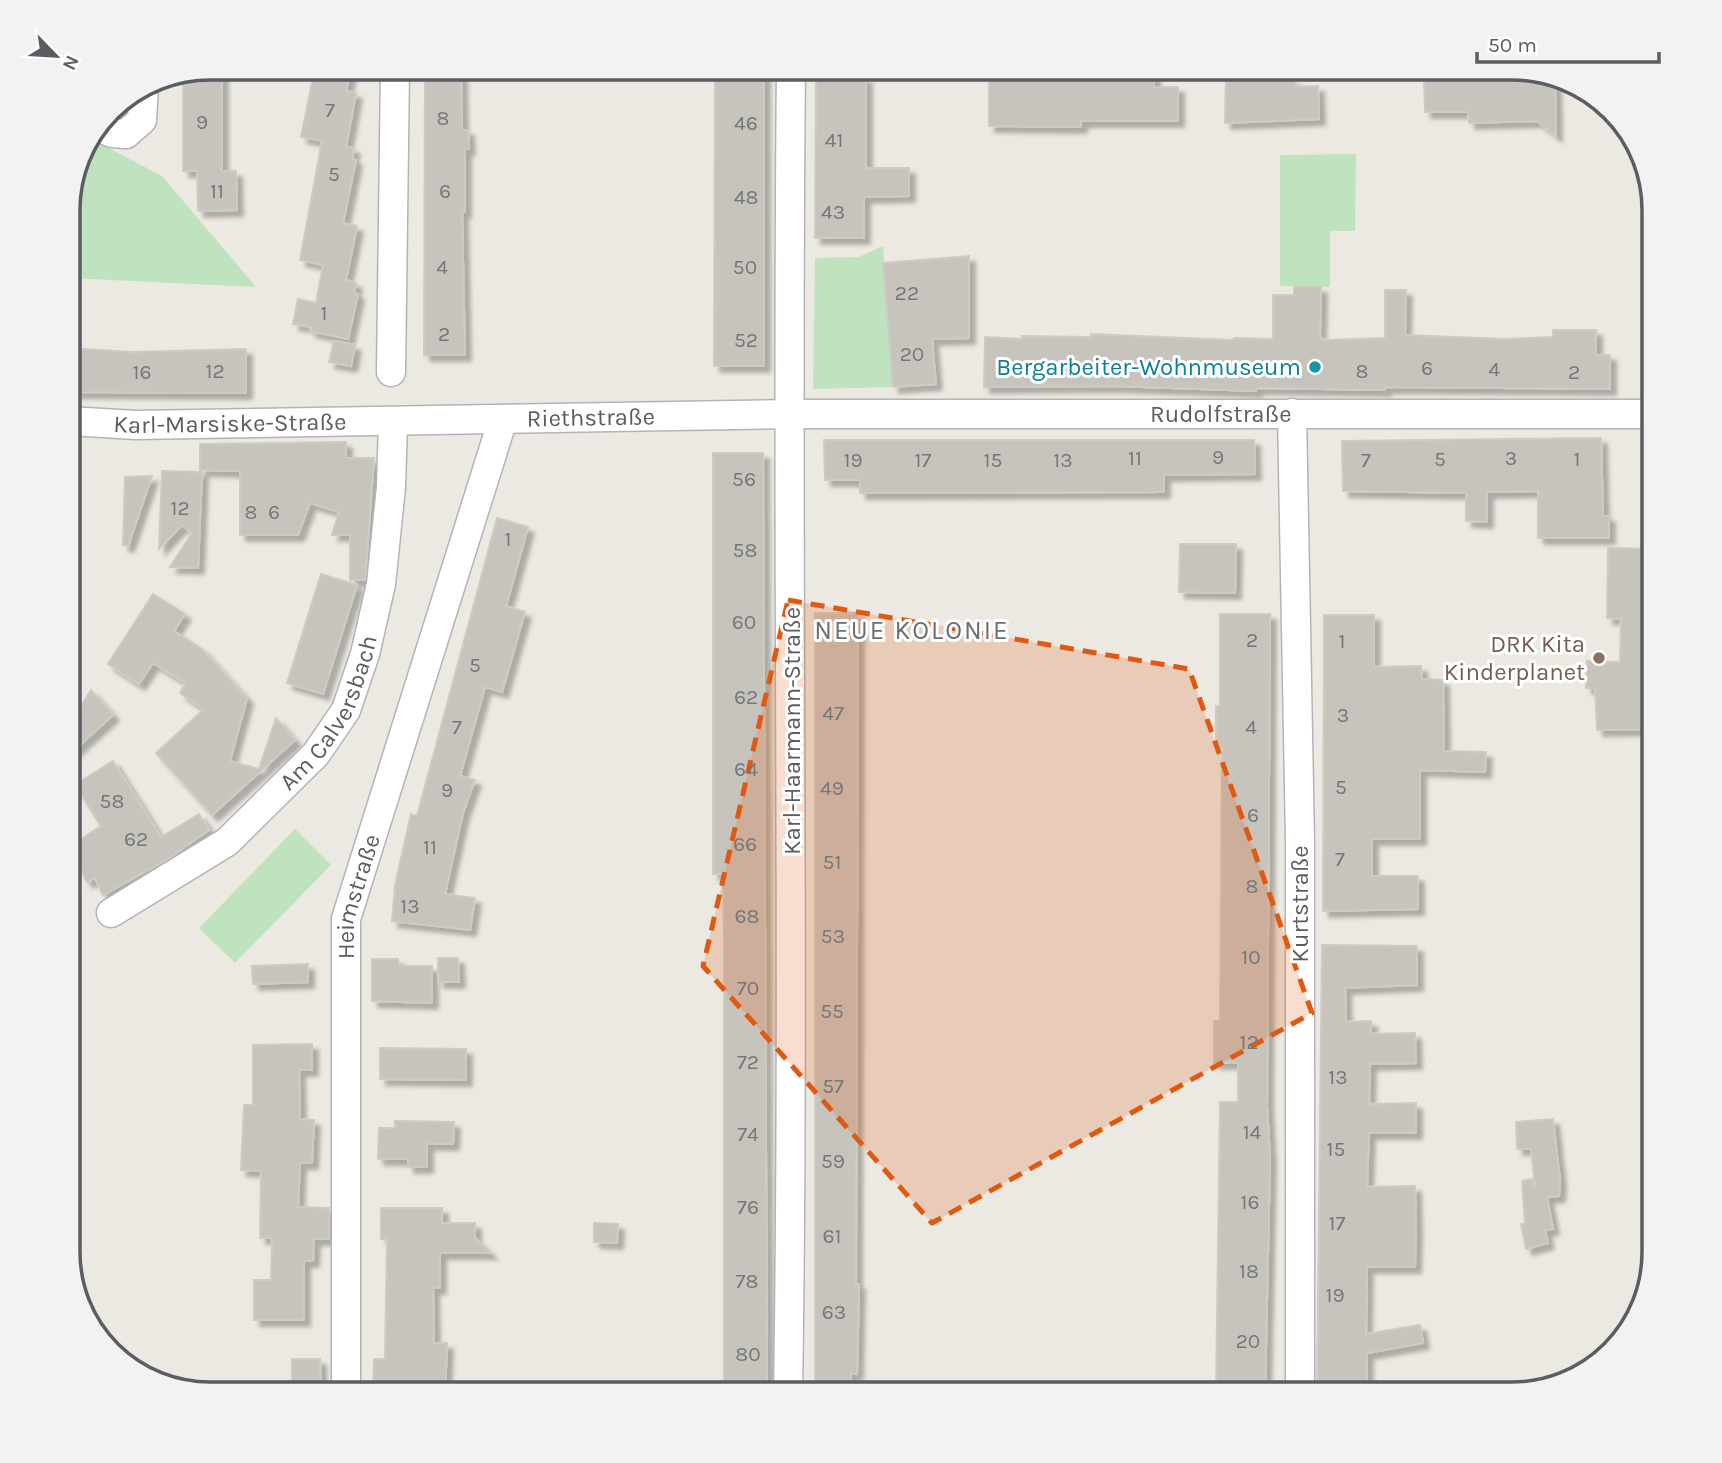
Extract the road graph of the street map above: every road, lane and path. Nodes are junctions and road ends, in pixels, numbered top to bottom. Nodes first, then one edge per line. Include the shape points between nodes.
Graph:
1 (395, 80) edge
2 (791, 80) edge
3 (143, 99) edge
4 (108, 131) edge
5 (391, 372) dead end
6 (1292, 413) junction
7 (787, 414) junction
8 (1642, 414) edge
9 (503, 419) junction
10 (81, 422) edge
11 (393, 422) junction
12 (111, 913) dead end
13 (346, 1382) edge
14 (788, 1382) edge
15 (1300, 1382) edge

1 - 5 street
2 - 7 street, Karl-Haarmann-Straße
3 - 4 street via 142,120 126,134
6 - 7 street, Rudolfstraße
6 - 8 street, Rudolfstraße
6 - 15 street, Kurtstraße via 1300,842
7 - 9 street, Riethstraße
7 - 14 street, Karl-Haarmann-Straße via 792,559
9 - 11 street, Riethstraße
9 - 13 street, Heimstraße via 346,919
10 - 11 street, Karl-Marsiske-Straße
11 - 12 street, Am Calversbach via 381,584 346,710 316,754 227,842

